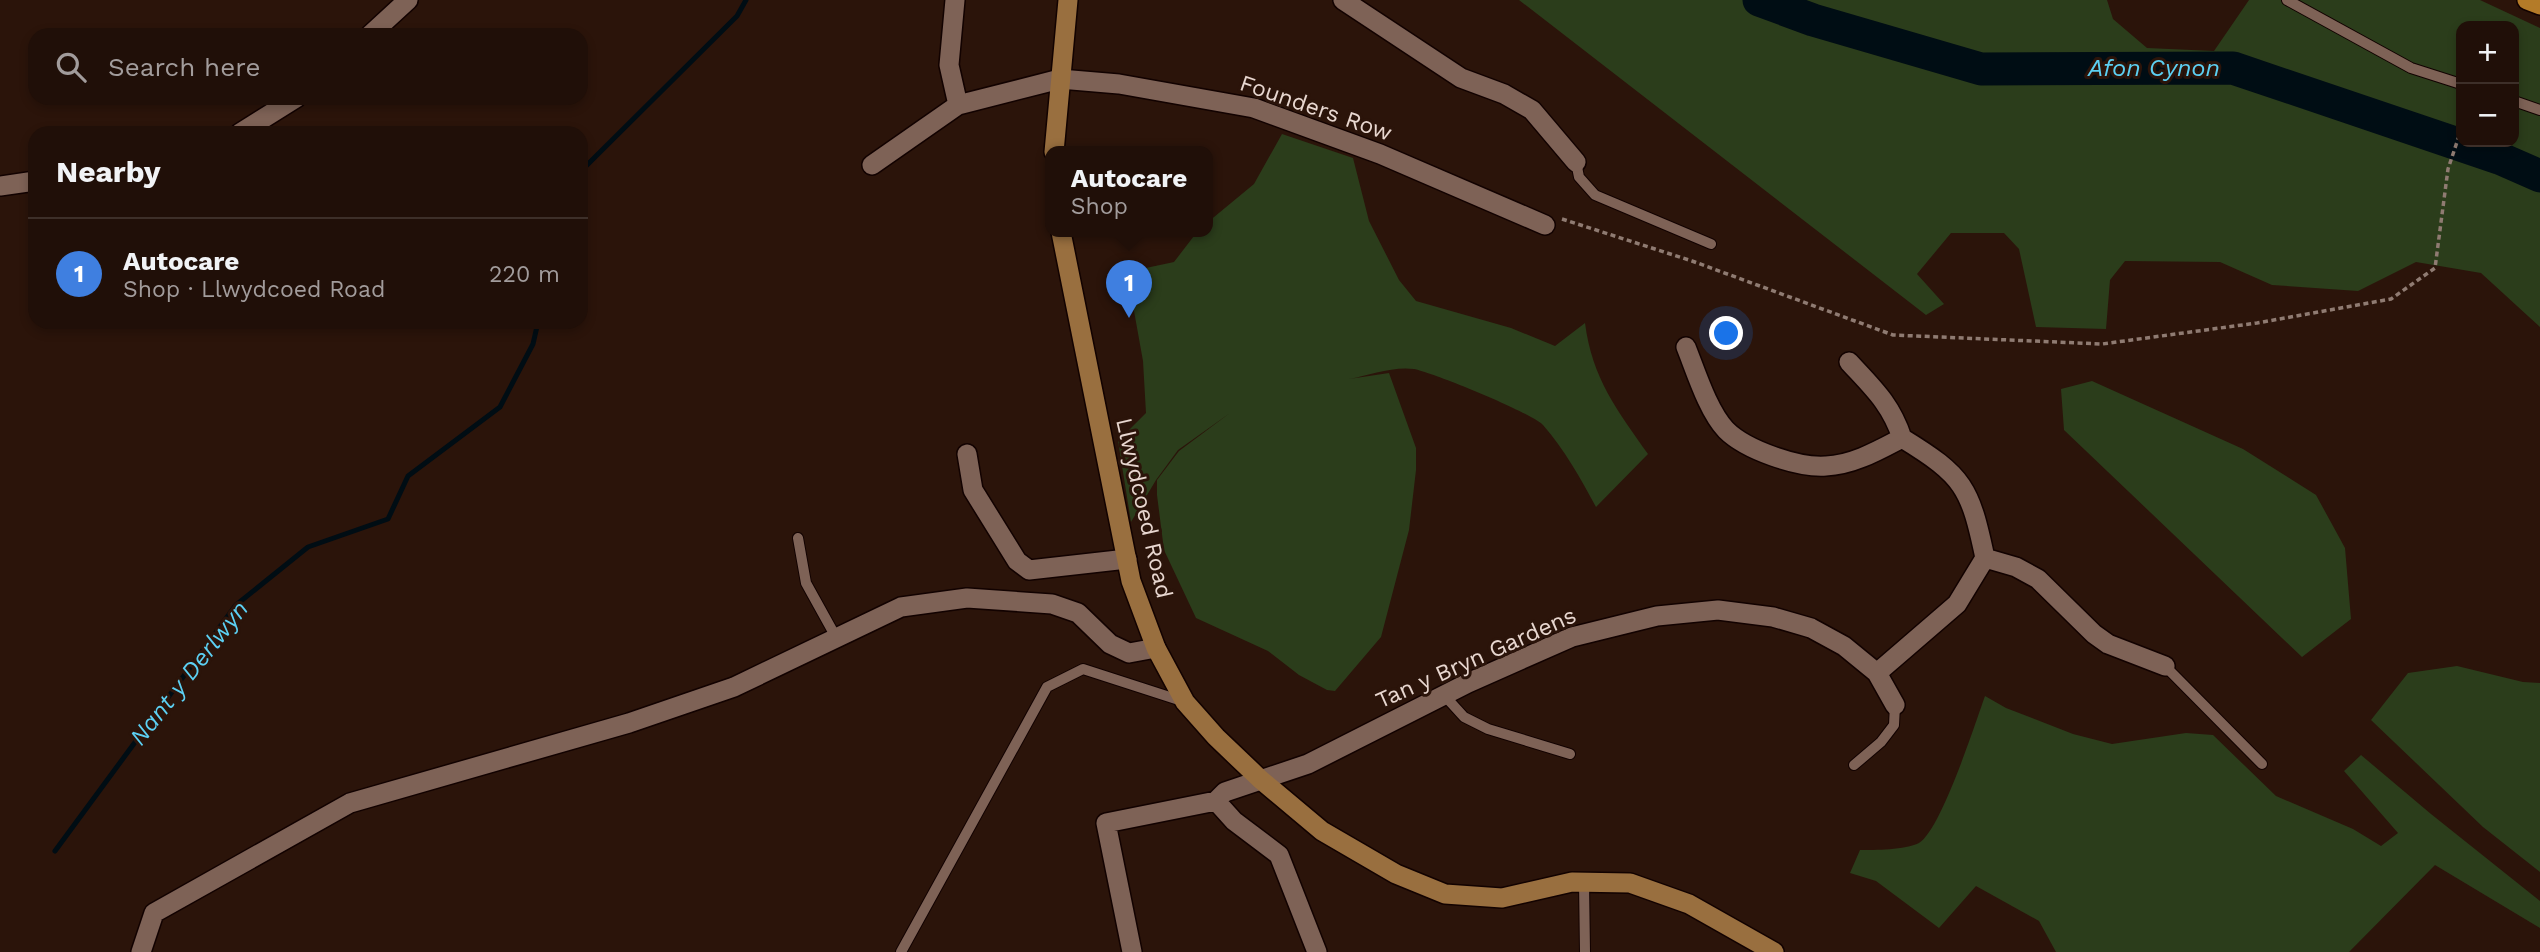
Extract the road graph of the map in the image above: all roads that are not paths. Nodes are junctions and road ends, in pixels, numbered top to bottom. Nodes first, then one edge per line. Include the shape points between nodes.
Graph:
1 (408, 0) edge
2 (956, 0) edge
3 (1063, 0) edge
4 (1068, 0) edge
5 (1343, 0) edge
6 (2287, 0) edge
7 (2528, 0) edge
8 (2540, 5) edge
9 (378, 28) edge
10 (1060, 79) junction
11 (2456, 82) edge
12 (2519, 103) edge
13 (285, 105) edge
14 (958, 105) junction
15 (2540, 110) edge
16 (251, 126) edge
17 (1055, 146) edge
18 (1576, 162) joint
19 (872, 166) dead end
20 (28, 182) edge
21 (0, 186) edge
22 (1545, 225) road end
23 (1061, 237) edge
24 (1711, 244) dead end
25 (1686, 347) dead end
26 (1849, 362) dead end
27 (1902, 438) junction
28 (967, 454) dead end
29 (798, 538) dead end
30 (1985, 558) junction
31 (1127, 559) junction
32 (837, 639) junction
33 (1156, 648) junction
34 (2165, 666) joint
35 (1877, 673) junction
36 (1444, 695) junction
37 (1185, 702) junction
38 (1895, 705) joint
39 (1570, 754) dead end
40 (2262, 764) dead end
41 (1854, 765) dead end
42 (1260, 779) junction
43 (1216, 801) junction
44 (1584, 882) junction
45 (141, 952) edge
46 (901, 952) edge
47 (1132, 952) edge
48 (1317, 952) edge
49 (1585, 952) edge
50 (1774, 952) edge

1 - 9 street
2 - 14 street via 949,65
3 - 4 street
4 - 10 main road
5 - 18 street via 1461,78 1532,110
6 - 11 lane via 2411,68
7 - 8 main road
10 - 14 street, Founders Row
10 - 17 main road
10 - 22 street, Founders Row via 1119,84 1254,108 1380,154
12 - 15 lane
13 - 16 street
14 - 19 street
18 - 24 lane via 1579,177 1595,195
20 - 21 street
23 - 31 main road, Llwydcoed Road
25 - 27 street via 1725,429 1747,446 1826,467
26 - 27 street via 1885,399
27 - 30 street via 1955,475 1973,509
28 - 31 street via 973,490 1017,561 1029,570
29 - 32 lane via 806,583
30 - 34 street via 2038,579 2108,644
30 - 35 street via 1956,604
31 - 33 main road, Llwydcoed Road
32 - 33 street via 901,607 967,598 1052,604 1078,613 1110,645 1129,653
32 - 45 street via 734,687 629,723 350,803 154,913
33 - 37 main road, Llwydcoed Road
34 - 40 lane
35 - 36 street, Tan y Bryn Gardens via 1844,646 1811,628 1773,617 1718,610 1657,616 1572,637
35 - 38 street, Tan y Bryn Gardens
36 - 39 lane via 1464,717 1488,729
36 - 42 street, Tan y Bryn Gardens via 1308,764
37 - 42 main road, Llwydcoed Road
37 - 46 lane via 1083,669 1047,687
38 - 41 lane via 1894,725
42 - 43 street, Tan y Bryn Gardens via 1225,792
42 - 44 main road, Llwydcoed Road via 1322,831 1396,874 1445,894 1502,898
43 - 47 street, Tan y Bryn Gardens via 1106,823
43 - 48 street via 1279,855
44 - 49 lane
44 - 50 main road, Llwydcoed Road via 1630,883 1689,904

